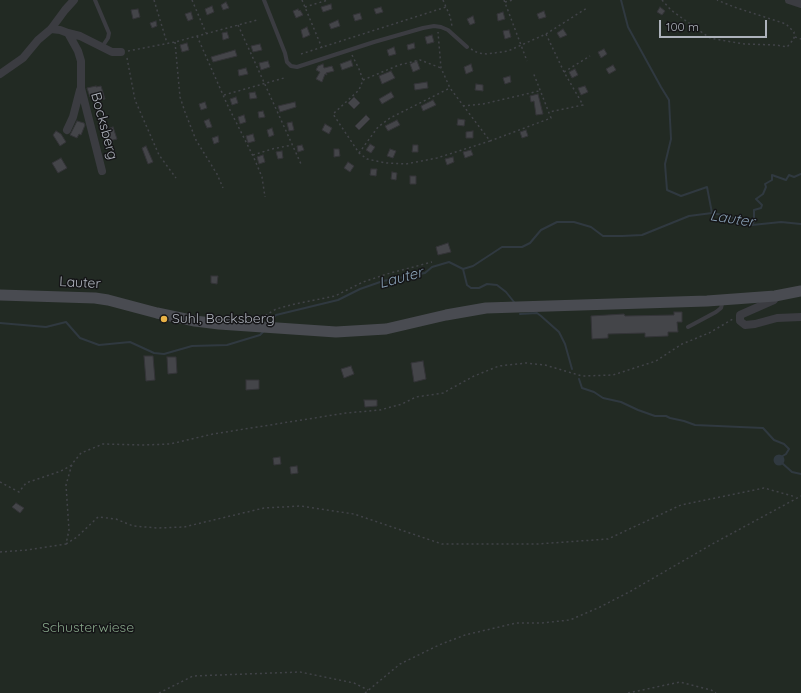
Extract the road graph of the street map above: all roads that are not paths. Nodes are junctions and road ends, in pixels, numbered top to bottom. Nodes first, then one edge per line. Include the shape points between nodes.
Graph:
1 (74, 0) edge
2 (96, 0) edge
3 (264, 0) edge
4 (789, 0) edge
5 (801, 4) edge
6 (51, 29) junction
7 (68, 33) junction
8 (102, 47) junction
9 (467, 47) road end
10 (123, 51) road end
11 (0, 74) edge
12 (81, 88) junction
13 (67, 130) dead end
14 (102, 171) dead end
15 (801, 291) edge
16 (0, 295) edge
17 (775, 296) junction
18 (724, 300) junction
19 (801, 318) edge
20 (688, 327) dead end

1 - 6 street
2 - 8 lane via 109,33
3 - 9 lane via 286,53 287,62 291,66 297,67 423,28 438,26 448,30
4 - 5 street
6 - 7 street
6 - 11 street via 23,58
7 - 8 street
7 - 12 street, Bocksberg via 81,61
8 - 10 street via 112,52
12 - 13 street, Bocksberg
12 - 14 street, Bocksberg
15 - 17 street, Lauter
16 - 18 street, Lauter via 95,298 195,321 336,332 370,331 486,308
17 - 18 street, Lauter
17 - 19 street via 774,300 740,315 740,321 744,325 777,318
18 - 20 lane via 716,312

